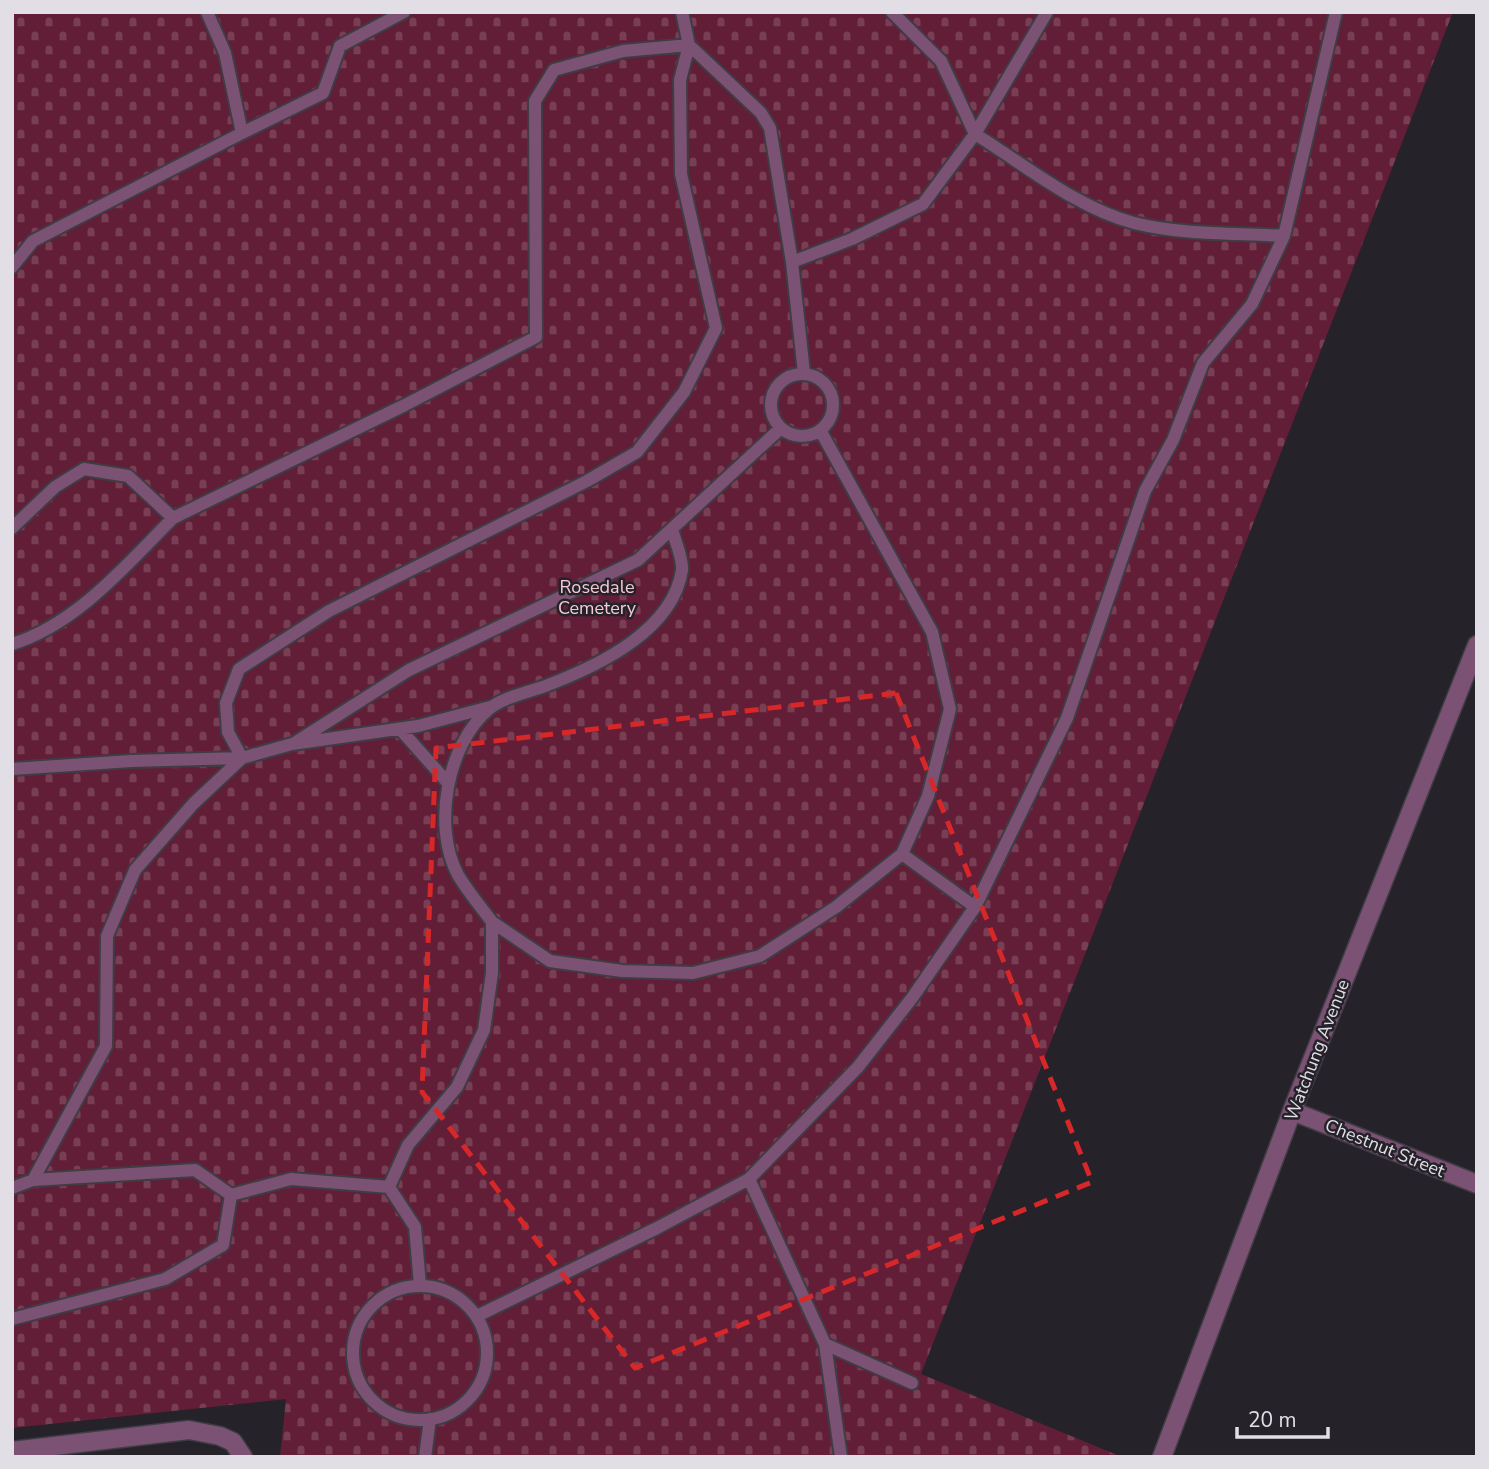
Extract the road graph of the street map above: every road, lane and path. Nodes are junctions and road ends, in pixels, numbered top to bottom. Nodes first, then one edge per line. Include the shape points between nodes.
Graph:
1 (207, 12) edge
2 (404, 12) edge
3 (682, 12) edge
4 (892, 12) edge
5 (1047, 12) edge
6 (1336, 12) edge
7 (689, 45) junction
8 (242, 133) junction
9 (975, 134) junction
10 (1284, 236) junction
11 (792, 262) junction
12 (12, 267) edge
13 (804, 373) junction
14 (781, 428) junction
15 (820, 430) junction
16 (173, 518) junction
17 (12, 528) edge
18 (672, 529) junction
19 (12, 644) edge
20 (1477, 645) edge
21 (490, 707) junction
22 (400, 729) junction
23 (292, 744) junction
24 (242, 758) junction
25 (12, 769) edge
26 (448, 783) junction
27 (902, 854) junction
28 (975, 907) junction
29 (492, 922) junction
30 (1292, 1111) junction
31 (748, 1179) junction
32 (33, 1180) junction
33 (1477, 1185) edge
34 (389, 1187) junction
35 (12, 1188) edge
36 (231, 1195) junction
37 (419, 1285) junction
38 (477, 1316) junction
39 (12, 1319) edge
40 (825, 1344) junction
41 (912, 1384) dead end
42 (430, 1419) junction
43 (12, 1451) edge
44 (242, 1454) edge
45 (425, 1457) edge
46 (841, 1457) edge
47 (1162, 1457) edge

1 - 8 lane via 225,53
2 - 8 lane via 340,46 323,93
3 - 7 lane
4 - 9 lane via 940,61
5 - 9 lane
6 - 10 lane
7 - 11 lane via 761,113 770,128
7 - 16 lane via 623,51 554,70 535,102 536,337
7 - 24 lane via 680,80 681,174 716,328 684,392 637,452 330,611 239,669 226,703 228,732
8 - 12 lane via 33,241
9 - 10 lane via 1075,198 1134,222
9 - 11 lane via 923,204
10 - 28 lane via 1252,304 1203,363 1173,440 1145,491 1067,718
11 - 13 lane
13 - 14 lane via 786,378 773,392 771,411
13 - 15 lane via 824,382 833,401 832,412
14 - 15 lane via 799,436
14 - 18 lane
15 - 27 lane via 932,632 950,709 928,796
16 - 17 lane via 128,475 84,468 55,487
16 - 19 lane via 81,606 29,639
18 - 21 lane via 682,567 673,602 649,630 576,674
18 - 23 lane via 638,560 409,670
20 - 30 street, Watchung Avenue
21 - 22 lane
21 - 26 lane via 461,739
22 - 23 lane
22 - 26 lane
23 - 24 lane
24 - 25 lane
24 - 32 lane via 194,803 135,870 107,936 106,1045
26 - 29 lane via 445,827 457,873
27 - 28 lane
27 - 29 lane via 836,907 760,956 693,973 622,971 550,961
28 - 31 lane via 858,1067
29 - 34 lane via 492,973 484,1030 457,1087 408,1145
30 - 33 street, Chestnut Street
30 - 47 street, Watchung Avenue
31 - 38 lane
31 - 40 lane
32 - 35 lane
32 - 36 lane via 195,1170
34 - 36 lane via 291,1179
34 - 37 lane via 415,1227
36 - 39 lane via 223,1245 165,1279
37 - 38 lane via 452,1294
37 - 42 lane via 398,1289 371,1308 354,1336 352,1358 370,1398 387,1412 408,1419
38 - 42 lane via 486,1336 488,1359 482,1380 469,1399 451,1413
40 - 41 lane
40 - 46 lane
42 - 45 lane
43 - 44 street via 189,1430 220,1436 233,1442

